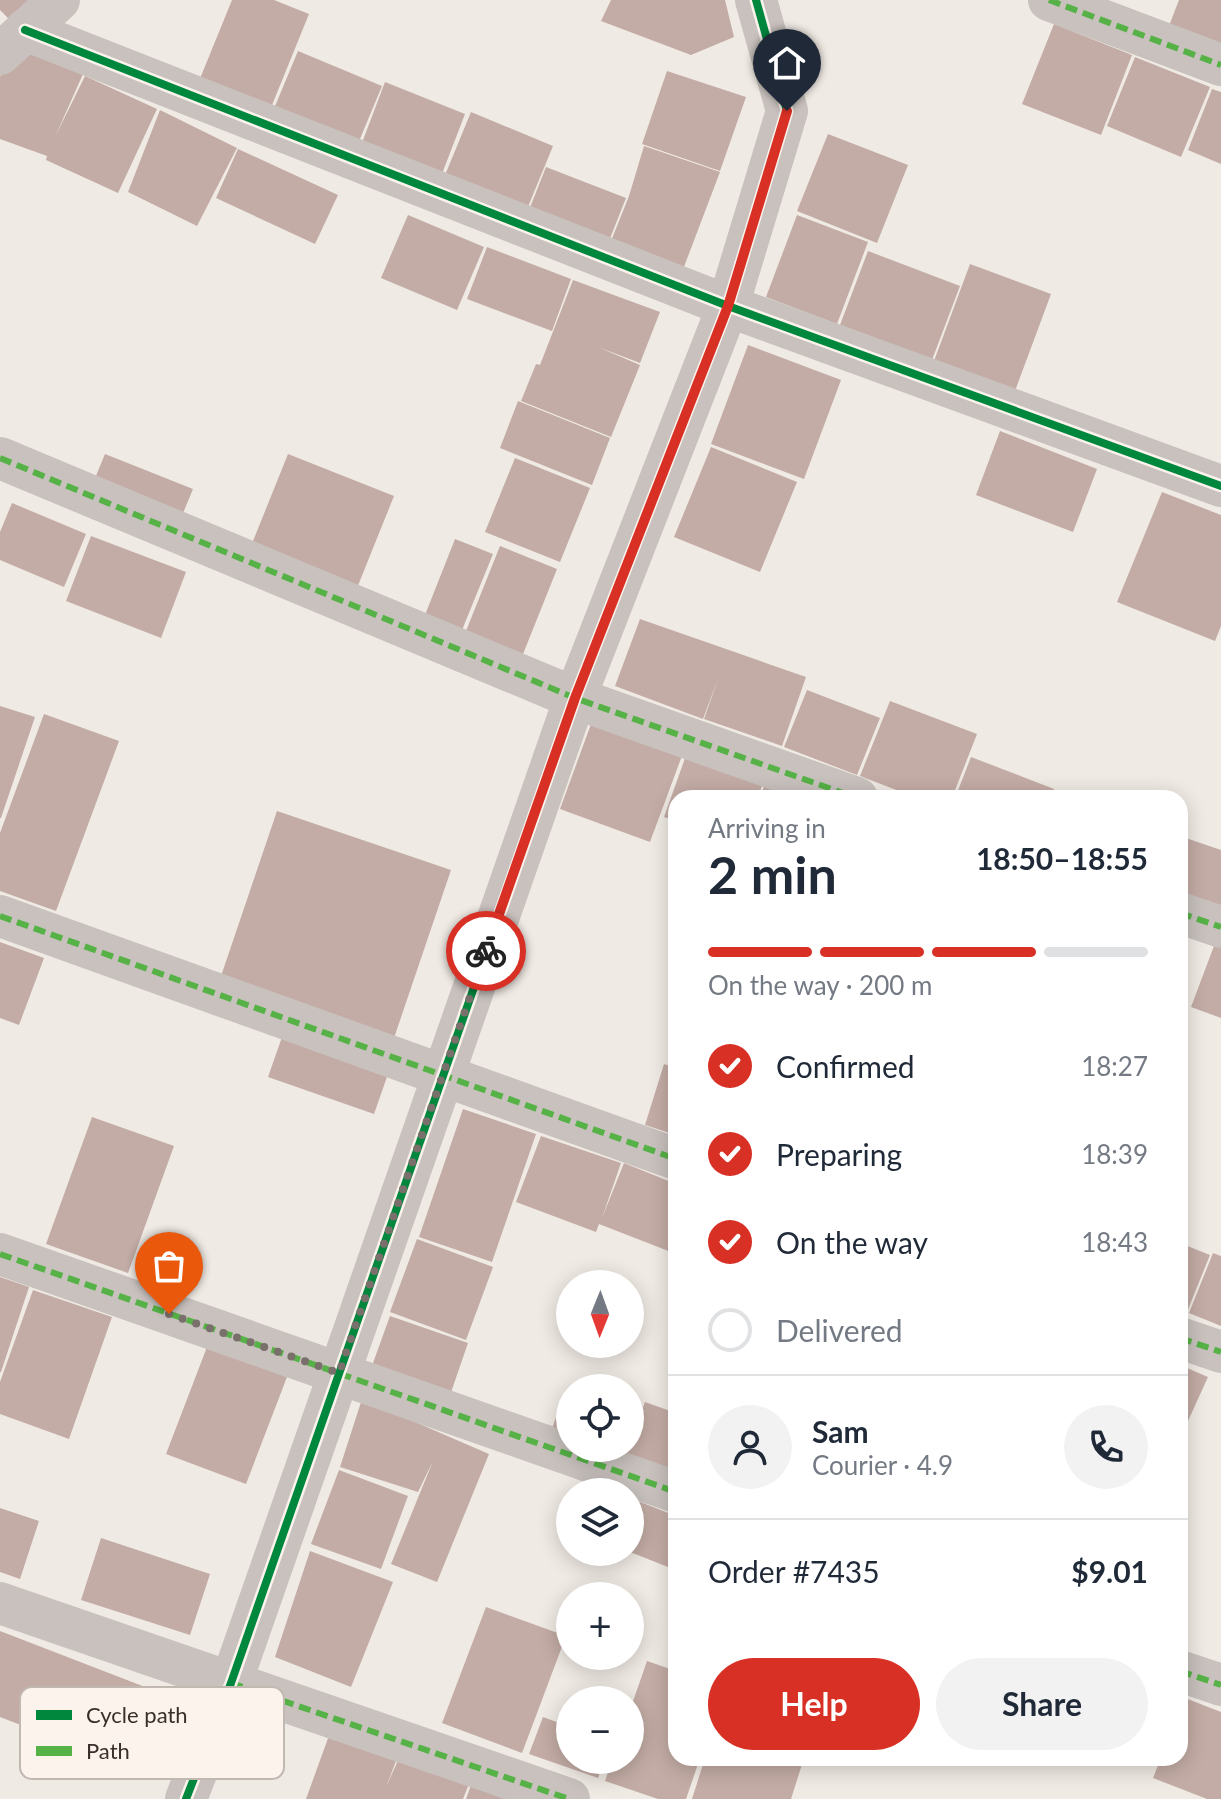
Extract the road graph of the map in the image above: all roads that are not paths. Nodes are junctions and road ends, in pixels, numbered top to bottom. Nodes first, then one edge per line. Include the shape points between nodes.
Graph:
1 (59, 0) edge
2 (756, 0) edge
3 (1049, 0) edge
4 (12, 42) edge
5 (1221, 65) edge
6 (728, 306) junction
7 (0, 458) edge
8 (1221, 486) edge
9 (575, 698) junction
10 (834, 790) edge
11 (0, 916) edge
12 (1188, 916) edge
13 (1221, 927) edge
14 (441, 1076) junction
15 (668, 1156) edge
16 (0, 1254) edge
17 (1188, 1341) edge
18 (1221, 1352) edge
19 (339, 1373) junction
20 (668, 1489) edge
21 (0, 1603) edge
22 (1188, 1674) edge
23 (231, 1683) junction
24 (1221, 1685) edge
25 (229, 1687) edge
26 (243, 1687) edge
27 (284, 1701) edge
28 (194, 1779) edge
29 (186, 1799) edge
30 (569, 1799) edge

1 - 4 street
2 - 6 street via 787,111
3 - 5 street
4 - 6 street
6 - 8 street
6 - 9 street
7 - 9 street
9 - 10 street
9 - 14 street
11 - 14 street
12 - 13 street
14 - 15 street
14 - 19 street
16 - 19 street
17 - 18 street
19 - 20 street
19 - 23 street
21 - 23 street
22 - 24 street
23 - 25 street
23 - 26 street
27 - 30 street
28 - 29 street

